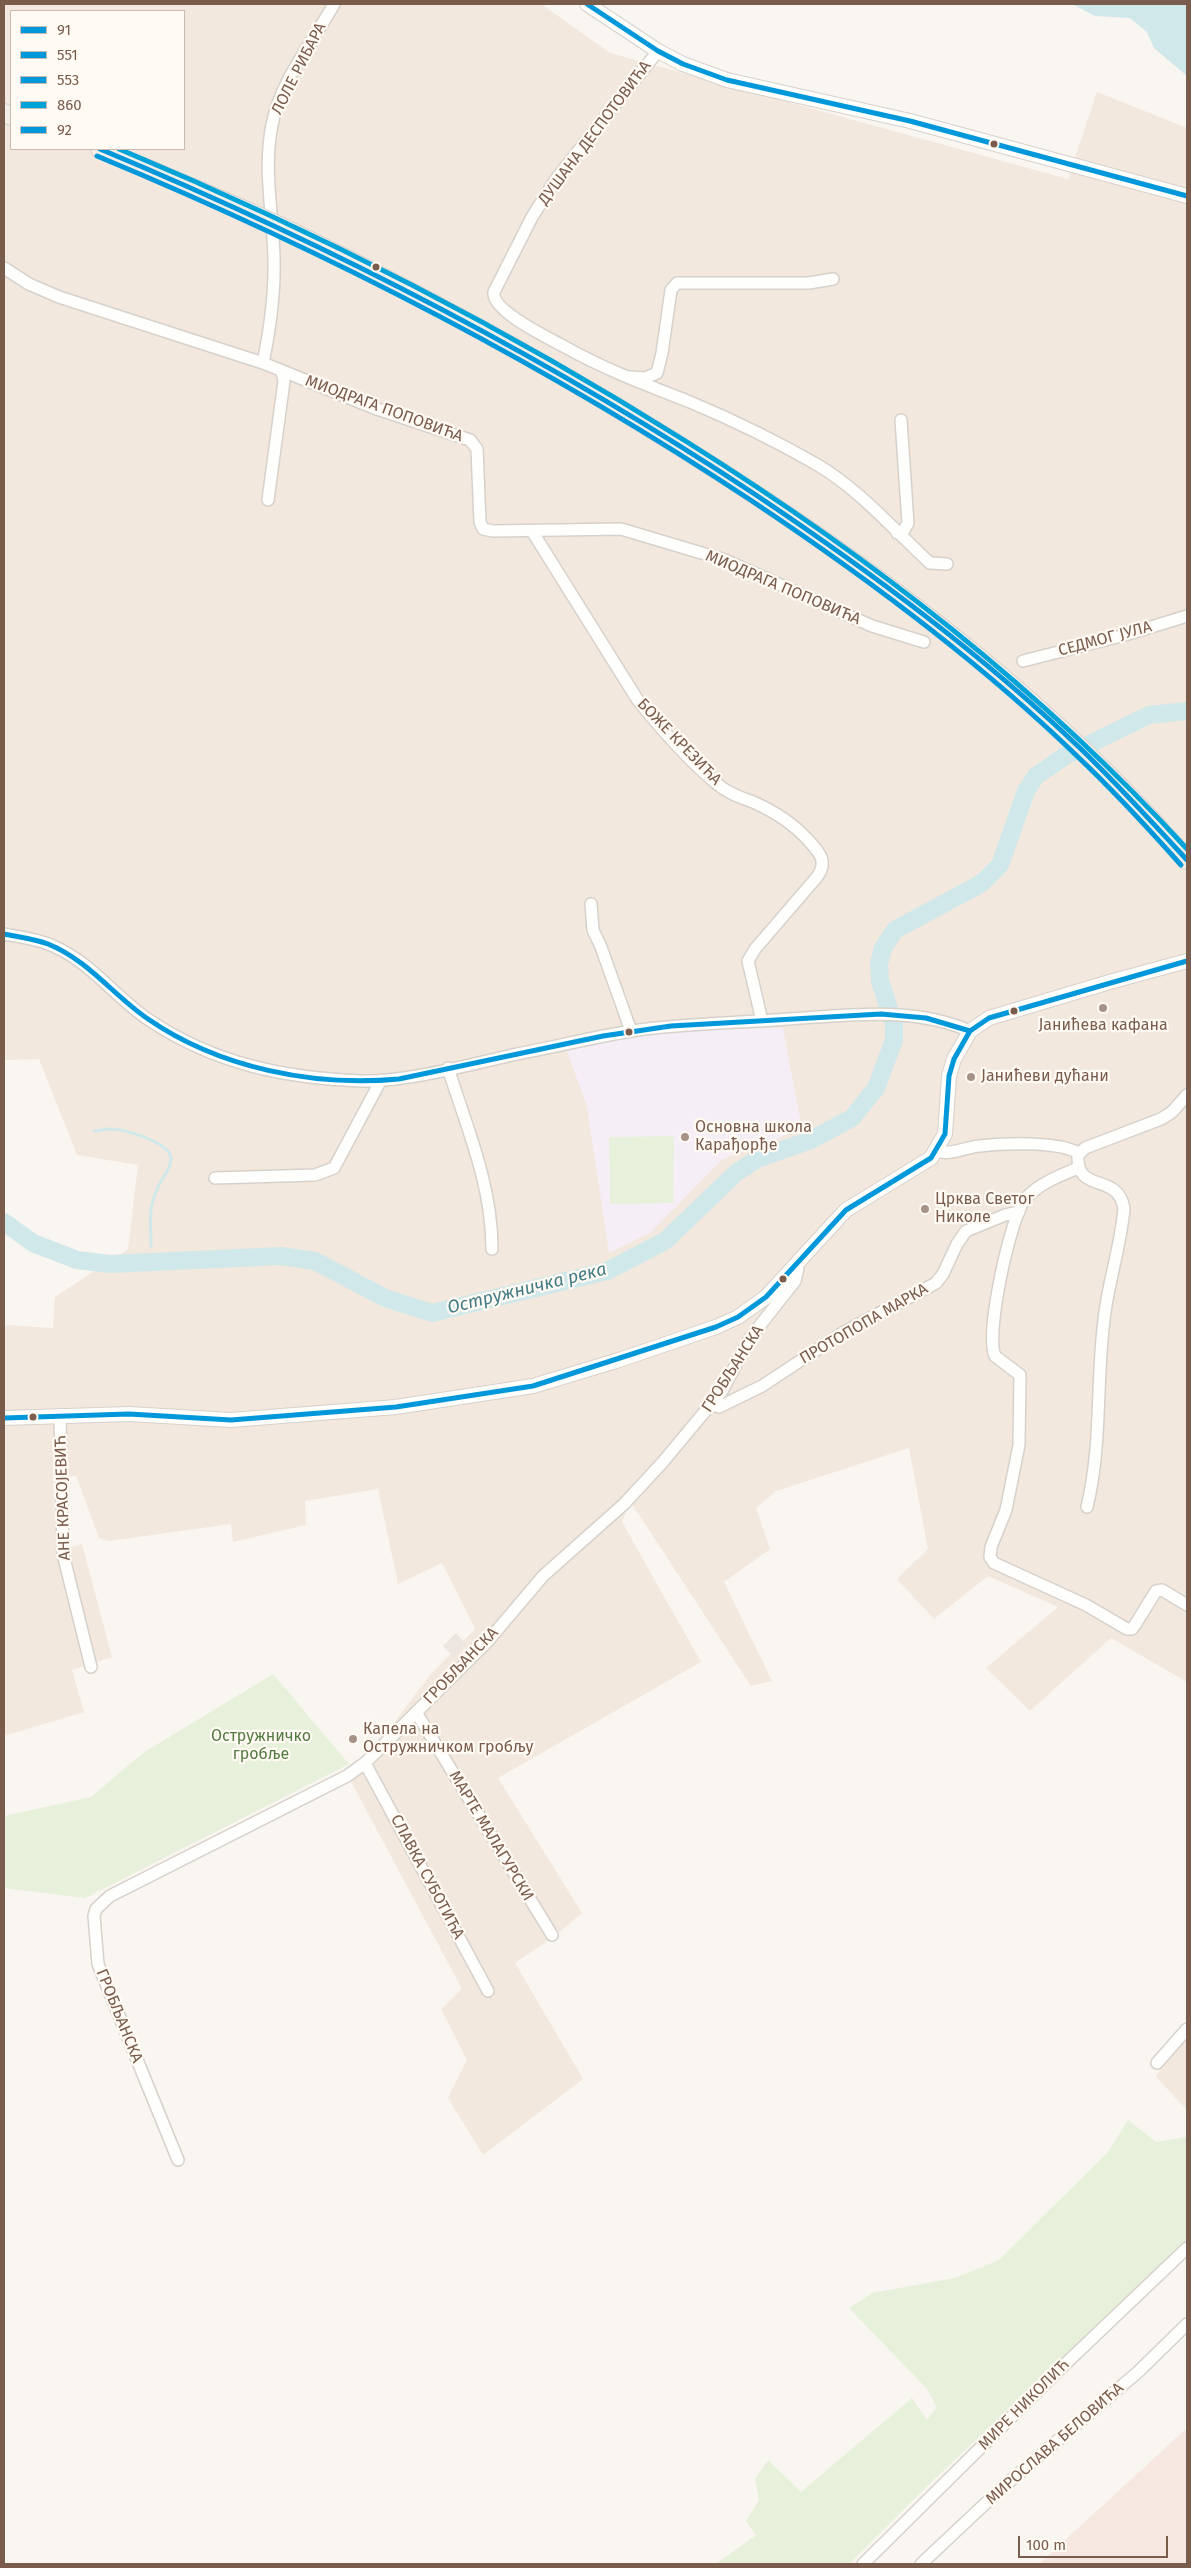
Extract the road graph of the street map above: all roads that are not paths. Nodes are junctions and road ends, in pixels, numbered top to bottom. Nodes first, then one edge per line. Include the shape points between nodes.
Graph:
1 (334, 4) edge
2 (587, 4) edge
3 (658, 51) junction
4 (102, 150) edge
5 (1187, 196) edge
6 (4, 268) edge
7 (833, 279) dead end
8 (262, 364) junction
9 (282, 372) junction
10 (622, 376) junction
11 (901, 420) dead end
12 (268, 500) dead end
13 (532, 531) junction
14 (898, 533) junction
15 (947, 564) dead end
16 (1187, 616) edge
17 (924, 642) dead end
18 (1023, 661) dead end
19 (1187, 860) edge
20 (590, 904) dead end
21 (4, 934) edge
22 (1187, 961) edge
23 (762, 1021) junction
24 (631, 1031) junction
25 (970, 1031) junction
26 (448, 1068) junction
27 (381, 1080) junction
28 (1187, 1095) edge
29 (937, 1151) junction
30 (1079, 1153) junction
31 (1078, 1168) junction
32 (215, 1178) dead end
33 (1019, 1212) junction
34 (492, 1249) dead end
35 (796, 1264) junction
36 (711, 1405) junction
37 (60, 1416) junction
38 (4, 1418) edge
39 (1087, 1507) dead end
40 (1187, 1604) edge
41 (91, 1667) dead end
42 (416, 1712) junction
43 (365, 1763) junction
44 (552, 1935) dead end
45 (488, 1991) dead end
46 (1187, 2029) edge
47 (1157, 2063) dead end
48 (178, 2160) dead end
49 (1187, 2248) edge
50 (1187, 2324) edge
51 (863, 2564) edge
52 (921, 2564) edge

1 - 8 street, ЛОЛЕ РИБАРА via 301,59 274,114 268,165 273,294
2 - 3 street
3 - 5 street via 683,64 734,82 910,121
3 - 10 street, ДУШАНА ДЕСПОТОВИЋА via 556,179 532,217 493,296 498,306 519,321
4 - 19 main road, bridge via 247,211 452,313 668,437 829,544 992,669 1077,744
6 - 8 street, МИОДРАГА ПОПОВИЋА via 29,284 59,296
7 - 10 street via 809,283 677,283 671,290 657,373 638,378
8 - 9 street, МИОДРАГА ПОПОВИЋА
9 - 12 street via 284,381
9 - 13 street, МИОДРАГА ПОПОВИЋА via 374,408 470,440 477,449 483,530
10 - 14 street via 714,412 817,464 862,499
11 - 14 street via 908,523
13 - 17 street, МИОДРАГА ПОПОВИЋА via 621,529 724,560 872,626
13 - 23 street, БОЖЕ КРЕЗИЋА via 637,700 657,723 715,783 794,824 823,858 817,877 755,949 748,962
14 - 15 street via 930,564
16 - 18 street, СЕДМОГ ЈУЛА
20 - 24 street via 593,930
21 - 27 street via 62,950 84,964 146,1018 206,1052 269,1071 362,1081
22 - 25 street via 990,1018
23 - 24 street
23 - 25 street via 902,1015
24 - 26 street
25 - 29 street via 954,1059 949,1076 945,1134
26 - 27 street
26 - 34 street via 480,1163
27 - 32 street via 334,1168 315,1175
28 - 30 street via 1169,1114
29 - 30 street via 989,1145 1036,1145 1069,1148
29 - 35 street via 922,1166 846,1210
30 - 31 street
31 - 33 street via 1034,1191
31 - 39 street via 1088,1179 1115,1189 1124,1208 1103,1323 1097,1451
33 - 36 street, ПРОТОПОПА МАРКА via 966,1231 936,1282 844,1332 762,1386 720,1407
33 - 40 street via 1003,1268 991,1338 995,1356 1020,1374 1019,1445 1006,1510 990,1557 994,1563 1086,1605 1128,1629 1135,1625 1156,1591 1162,1590
35 - 36 street, ГРОБЉАНСКА via 795,1281 750,1338 728,1382
35 - 37 street via 766,1297 730,1321 533,1386 396,1407 257,1419 129,1414
36 - 42 street, ГРОБЉАНСКА via 624,1504 563,1556 488,1641
37 - 38 street
37 - 41 street, АНЕ КРАСОЈЕВИЋ via 62,1554
42 - 43 street, ГРОБЉАНСКА
42 - 44 street, МАРТЕ МАЛАГУРСКИ
43 - 45 street, СЛАВКА СУБОТИЋА
43 - 48 street, ГРОБЉАНСКА via 347,1776 110,1896 96,1909 94,1924 98,1964
46 - 47 street
49 - 51 street, МИРЕ НИКОЛИЋ
50 - 52 street, МИРОСЛАВА БЕЛОВИЋА via 1125,2384 1003,2488

